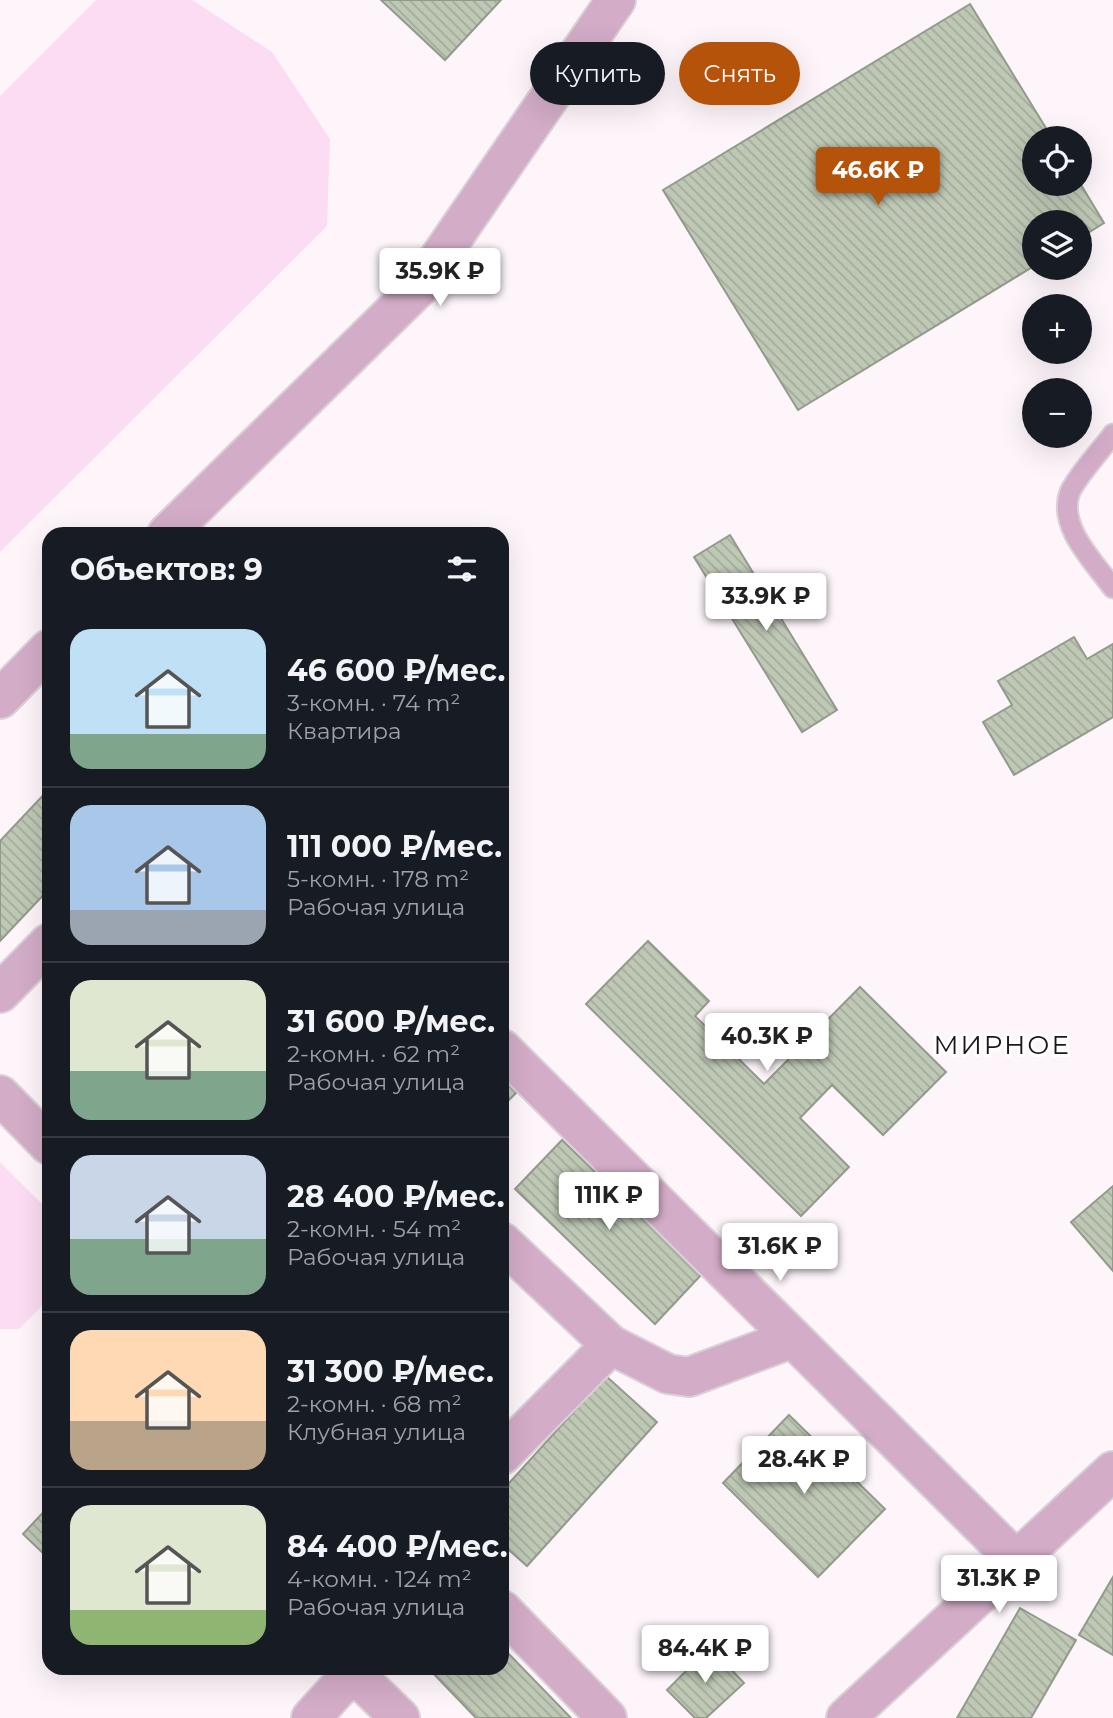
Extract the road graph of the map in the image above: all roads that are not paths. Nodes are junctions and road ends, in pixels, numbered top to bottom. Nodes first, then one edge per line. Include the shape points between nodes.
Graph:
1 (616, 0) edge
2 (1113, 434) edge
3 (174, 527) edge
4 (1113, 588) edge
5 (42, 656) edge
6 (0, 699) edge
7 (42, 950) edge
8 (0, 993) edge
9 (509, 1056) edge
10 (0, 1095) edge
11 (42, 1138) edge
12 (509, 1251) edge
13 (793, 1338) junction
14 (611, 1345) junction
15 (509, 1448) edge
16 (1113, 1471) edge
17 (1015, 1559) junction
18 (509, 1617) edge
19 (311, 1718) edge
20 (400, 1718) edge
21 (607, 1718) edge
22 (846, 1718) edge

1 - 3 street via 420,286
2 - 4 lane via 1071,490 1065,510 1073,531
5 - 6 street
7 - 8 street
9 - 13 street
10 - 11 street
12 - 14 street
13 - 14 street via 689,1377 668,1374
13 - 17 street
14 - 15 street
16 - 17 street
17 - 22 street
18 - 21 street
19 - 20 street via 351,1680 364,1684

